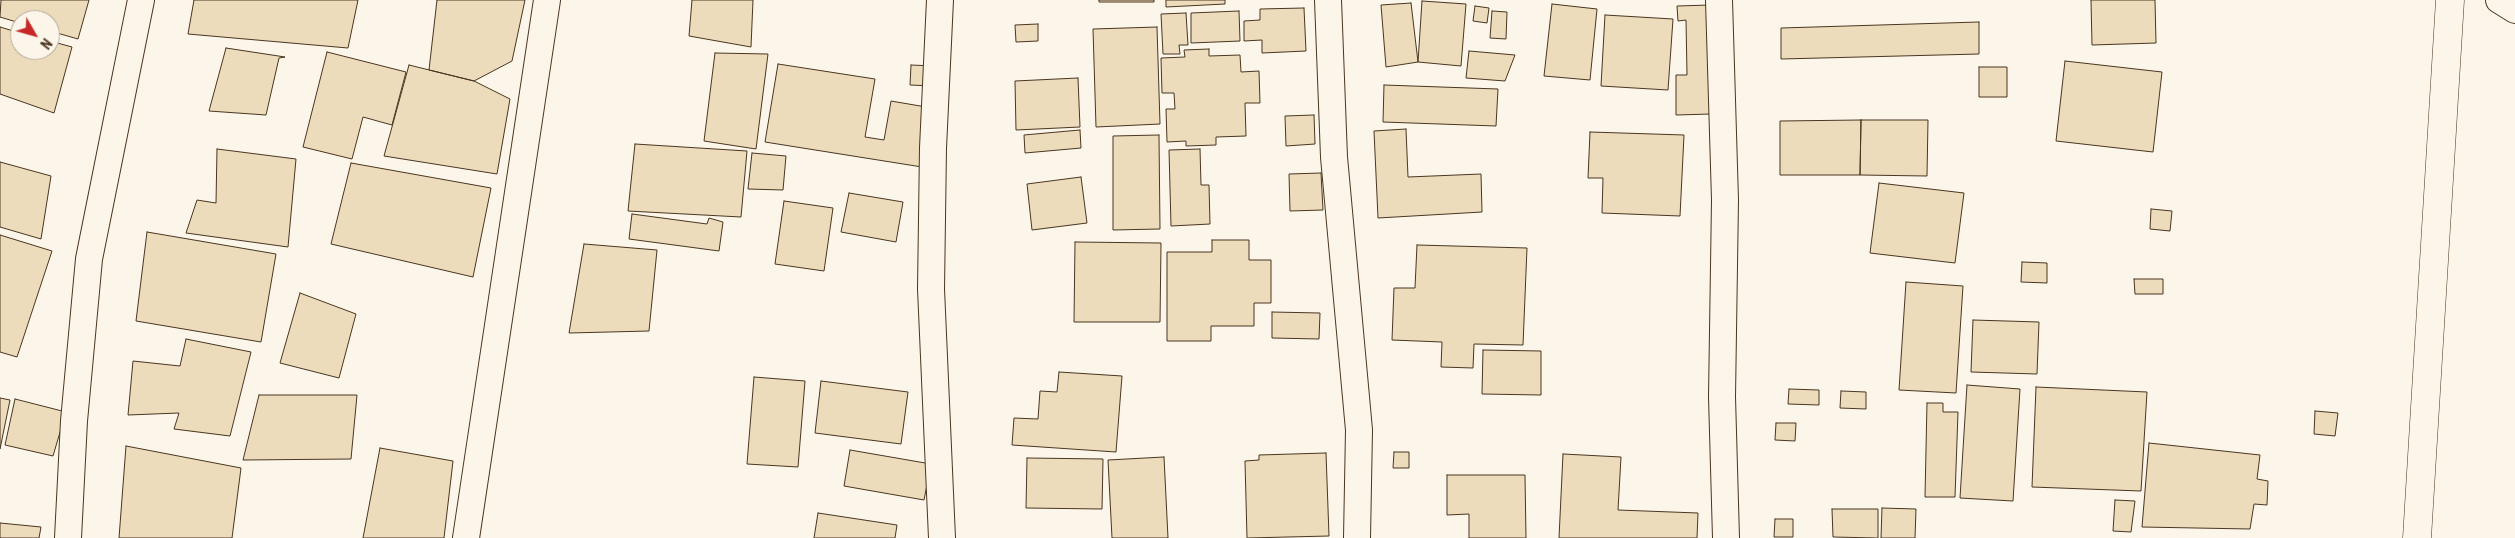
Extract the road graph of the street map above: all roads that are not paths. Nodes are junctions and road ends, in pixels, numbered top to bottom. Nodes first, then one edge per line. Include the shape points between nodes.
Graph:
1 (141, 0) edge
2 (547, 0) edge
3 (940, 0) edge
4 (1328, 0) edge
5 (1718, 0) edge
6 (2450, 0) edge
7 (2499, 0) edge
8 (2515, 10) edge
9 (68, 538) edge
10 (466, 538) edge
11 (942, 538) edge
12 (1357, 538) edge
13 (1726, 538) edge
14 (2417, 538) edge

1 - 9 street via 89,259 74,420
2 - 10 street
3 - 11 street via 931,289
4 - 12 street via 1334,157 1359,430
5 - 13 street via 1725,200 1722,397
6 - 14 main road
7 - 8 street

